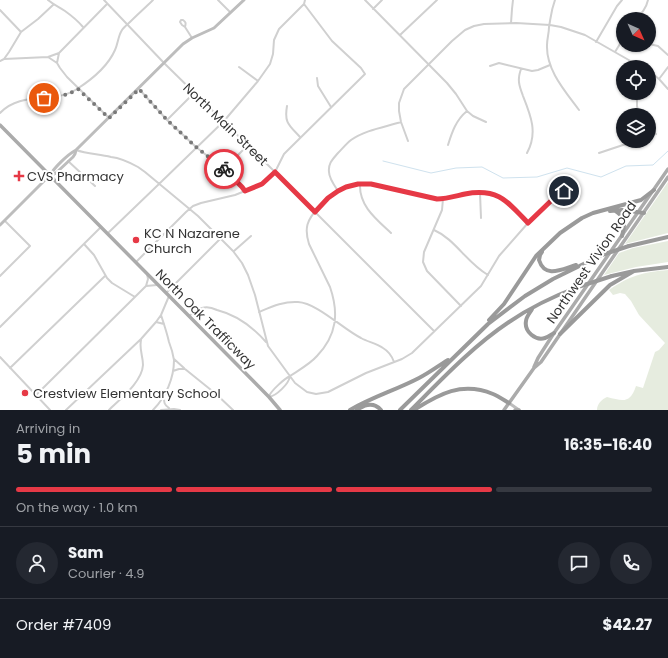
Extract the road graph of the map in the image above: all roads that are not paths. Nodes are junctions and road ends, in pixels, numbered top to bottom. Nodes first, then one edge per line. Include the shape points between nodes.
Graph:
1 (48, 0) edge
2 (104, 0) edge
3 (153, 0) edge
4 (218, 0) edge
5 (244, 0) edge
6 (305, 0) edge
7 (365, 0) edge
8 (382, 0) edge
9 (437, 0) edge
10 (513, 0) edge
11 (555, 0) edge
12 (622, 0) edge
13 (648, 0) edge
14 (107, 4) junction
15 (304, 4) junction
16 (53, 5) junction
17 (374, 9) junction
18 (0, 10) edge
19 (643, 12) edge
20 (231, 13) junction
21 (511, 23) junction
22 (128, 24) junction
23 (550, 25) junction
24 (84, 27) junction
25 (185, 27) dead end
26 (21, 32) junction
27 (400, 35) junction
28 (192, 38) junction
29 (596, 42) junction
30 (656, 46) edge
31 (615, 52) joint
32 (58, 53) junction
33 (668, 56) edge
34 (48, 58) junction
35 (4, 59) junction
36 (629, 60) edge
37 (0, 61) edge
38 (57, 63) junction
39 (164, 63) junction
40 (428, 64) junction
41 (550, 65) junction
42 (490, 66) dead end
43 (239, 67) dead end
44 (668, 67) edge
45 (521, 69) junction
46 (656, 77) edge
47 (317, 78) dead end
48 (659, 79) junction
49 (258, 81) junction
50 (78, 89) junction
51 (139, 89) junction
52 (668, 89) edge
53 (194, 93) junction
54 (395, 96) dead end
55 (400, 98) junction
56 (287, 106) dead end
57 (331, 107) junction
58 (579, 110) dead end
59 (467, 111) junction
60 (0, 113) edge
61 (109, 118) junction
62 (167, 120) junction
63 (224, 120) junction
64 (401, 122) junction
65 (486, 122) dead end
66 (0, 124) edge
67 (361, 129) dead end
68 (364, 133) junction
69 (300, 137) junction
70 (408, 141) dead end
71 (448, 145) dead end
72 (248, 146) junction
73 (196, 147) junction
74 (616, 147) edge
75 (76, 150) junction
76 (527, 153) dead end
77 (599, 153) dead end
78 (68, 161) junction
79 (668, 169) edge
80 (224, 170) junction
81 (275, 172) junction
82 (50, 175) junction
83 (668, 177) edge
84 (159, 184) junction
85 (360, 184) junction
86 (95, 186) dead end
87 (574, 190) dead end
88 (654, 190) junction
89 (245, 191) junction
90 (338, 191) junction
91 (480, 192) junction
92 (443, 199) junction
93 (190, 209) junction
94 (614, 210) junction
95 (315, 212) junction
96 (638, 212) junction
97 (644, 213) junction
98 (481, 218) dead end
99 (5, 221) junction
100 (528, 223) junction
101 (0, 225) edge
102 (101, 227) junction
103 (434, 230) junction
104 (107, 233) junction
105 (391, 233) dead end
106 (251, 236) dead end
107 (622, 236) junction
108 (668, 236) edge
109 (220, 238) junction
110 (84, 244) junction
111 (233, 251) junction
112 (136, 262) junction
113 (586, 262) junction
114 (668, 267) edge
115 (634, 271) junction
116 (146, 273) junction
117 (488, 275) junction
118 (0, 276) edge
119 (105, 276) junction
120 (158, 284) junction
121 (146, 286) junction
122 (168, 294) junction
123 (134, 297) junction
124 (461, 306) junction
125 (533, 308) junction
126 (259, 312) junction
127 (161, 315) junction
128 (189, 316) junction
129 (335, 316) junction
130 (331, 318) junction
131 (335, 321) junction
132 (156, 322) junction
133 (339, 323) junction
134 (164, 324) junction
135 (335, 325) junction
136 (0, 327) edge
137 (434, 331) junction
138 (265, 333) junction
139 (554, 333) junction
140 (560, 334) junction
141 (260, 336) junction
142 (476, 336) junction
143 (141, 338) junction
144 (267, 343) junction
145 (134, 345) junction
146 (140, 348) junction
147 (0, 357) edge
148 (454, 357) junction
149 (174, 358) junction
150 (394, 362) junction
151 (10, 368) junction
152 (534, 368) junction
153 (185, 369) junction
154 (173, 371) junction
155 (290, 376) junction
156 (36, 395) junction
157 (164, 396) junction
158 (269, 397) junction
159 (509, 403) junction
160 (170, 409) junction
161 (279, 409) edge
162 (50, 410) edge
163 (66, 410) edge
164 (109, 410) edge
165 (153, 410) edge
166 (161, 410) edge
167 (180, 410) edge
168 (233, 410) edge
169 (350, 410) edge
170 (357, 410) edge
171 (381, 410) edge
172 (400, 410) edge
173 (411, 410) edge
174 (414, 410) edge
175 (504, 410) edge
176 (515, 410) edge
177 (519, 410) edge

1 - 16 street
2 - 14 street, North Main Street
3 - 22 street
4 - 20 street
5 - 20 main road
6 - 15 street
7 - 17 street
8 - 17 street
9 - 27 street
10 - 21 street
11 - 23 street
12 - 29 street
13 - 19 street
14 - 22 street, North Main Street
14 - 24 street
15 - 49 street via 279,29 274,40 270,64
15 - 57 street via 332,40 365,74
16 - 24 street
16 - 26 street
17 - 27 street
18 - 26 street
20 - 28 main road via 214,28
21 - 23 street
21 - 40 street via 484,24 465,30
22 - 39 street, North Main Street
22 - 50 street via 122,30 111,58
23 - 29 street
23 - 41 street via 547,45
24 - 32 street
25 - 28 street
26 - 35 street
27 - 40 street
28 - 39 main road
29 - 31 street
30 - 33 street
31 - 36 street
32 - 34 street
32 - 38 street
34 - 35 street
34 - 38 street
35 - 37 street
38 - 50 street
39 - 51 main road
39 - 53 street, North Main Street
40 - 55 street via 404,89
40 - 59 street via 452,88
41 - 45 street via 536,70
41 - 58 street
42 - 45 street via 498,63
43 - 49 street
44 - 48 street
45 - 76 street via 520,87 533,127
46 - 48 street
47 - 57 street via 318,86
48 - 52 street
49 - 63 street
50 - 60 street via 62,96 18,101
50 - 61 street
51 - 61 main road
51 - 62 street
53 - 62 street
53 - 63 street, North Main Street
54 - 55 street
55 - 64 street
56 - 69 street via 288,124
57 - 69 street
59 - 65 street
59 - 71 street via 458,122
61 - 75 main road
62 - 73 street
63 - 72 street, North Main Street
63 - 73 street
64 - 68 street
64 - 70 street
66 - 82 main road, North Oak Trafficway
67 - 68 street
68 - 90 street via 350,141 330,163 328,170
69 - 81 street via 284,154
72 - 80 street
72 - 81 street, North Main Street
73 - 80 street
73 - 84 street
74 - 77 street
75 - 78 main road
75 - 82 main road
75 - 84 street via 123,160 142,170
78 - 82 main road
78 - 86 street
79 - 88 main road, Northwest Vivion Road
80 - 89 street
81 - 89 street via 262,184
81 - 95 street, North Main Street
82 - 99 main road
82 - 102 main road, North Oak Trafficway
83 - 97 main road, Northwest Vivion Road
84 - 93 street
84 - 104 street
85 - 90 street
85 - 92 street
85 - 105 street via 363,203
87 - 100 street via 564,191 558,195
88 - 96 main road, Northwest Vivion Road
88 - 142 highway via 641,200 582,218 560,233 536,256 504,304
89 - 93 street via 201,203
90 - 95 street
91 - 92 street
91 - 98 street
91 - 100 street via 503,199
92 - 103 street via 442,210
93 - 109 street
93 - 112 street
94 - 96 highway
94 - 107 highway via 625,223
94 - 113 highway via 593,216 574,226 542,252 539,260 543,268 552,272
95 - 129 street via 308,222 307,237 330,287
95 - 137 street, North Main Street
96 - 97 highway
96 - 107 main road, Northwest Vivion Road
97 - 140 main road, Northwest Vivion Road
99 - 101 main road
99 - 118 street via 30,246
100 - 117 street via 499,256
102 - 104 main road, North Oak Trafficway
102 - 110 street
103 - 117 street
103 - 124 street via 423,254 423,264 428,273
104 - 112 main road, North Oak Trafficway
106 - 111 street
107 - 139 main road, Northwest Vivion Road
108 - 113 highway, bridge via 629,246
109 - 111 street
109 - 122 street
110 - 119 street
110 - 136 street
111 - 126 street via 248,275
112 - 116 main road, North Oak Trafficway
113 - 142 highway via 525,296
114 - 115 highway
115 - 125 highway, bridge via 578,287
115 - 140 highway via 610,285
116 - 120 main road, North Oak Trafficway
116 - 121 street
117 - 124 street
119 - 123 street
119 - 151 street
120 - 121 street
120 - 122 main road, North Oak Trafficway
121 - 123 street
122 - 127 street
122 - 128 main road, North Oak Trafficway
123 - 156 street
124 - 137 street
125 - 139 highway via 526,321 530,334 545,338
125 - 173 highway via 510,321 478,345
126 - 130 street via 280,304 298,302 313,306
126 - 138 street
127 - 132 street
127 - 134 street
128 - 141 street via 201,308 215,309 241,320
128 - 158 main road, North Oak Trafficway
129 - 130 street
129 - 131 street
130 - 131 street
131 - 133 street
131 - 135 street
132 - 134 street
132 - 143 street
133 - 135 street
133 - 150 street via 361,338 383,348
134 - 149 street
135 - 155 street via 330,338 318,355
137 - 150 street via 412,353
138 - 141 street
138 - 144 street
139 - 152 main road, Northwest Vivion Road
140 - 152 main road, Northwest Vivion Road
141 - 144 street
142 - 148 highway
143 - 145 street
143 - 146 street
144 - 155 street
145 - 146 street
145 - 163 street
146 - 164 street via 143,358 140,376
147 - 151 street
148 - 169 highway via 427,374
148 - 172 highway
149 - 153 street
149 - 154 street
150 - 155 street via 328,392 316,394 308,392
151 - 156 street
152 - 159 main road, Northwest Vivion Road
153 - 154 street
153 - 168 street
154 - 157 street
155 - 158 street
155 - 158 street via 289,381 274,396
156 - 162 street
157 - 160 street via 164,402
157 - 165 street
158 - 161 main road, North Oak Trafficway
159 - 174 highway via 482,390 464,389 443,393
159 - 175 main road, Northwest Vivion Road
159 - 177 main road
160 - 166 street
160 - 167 street
170 - 171 highway via 367,405
176 - 177 main road

